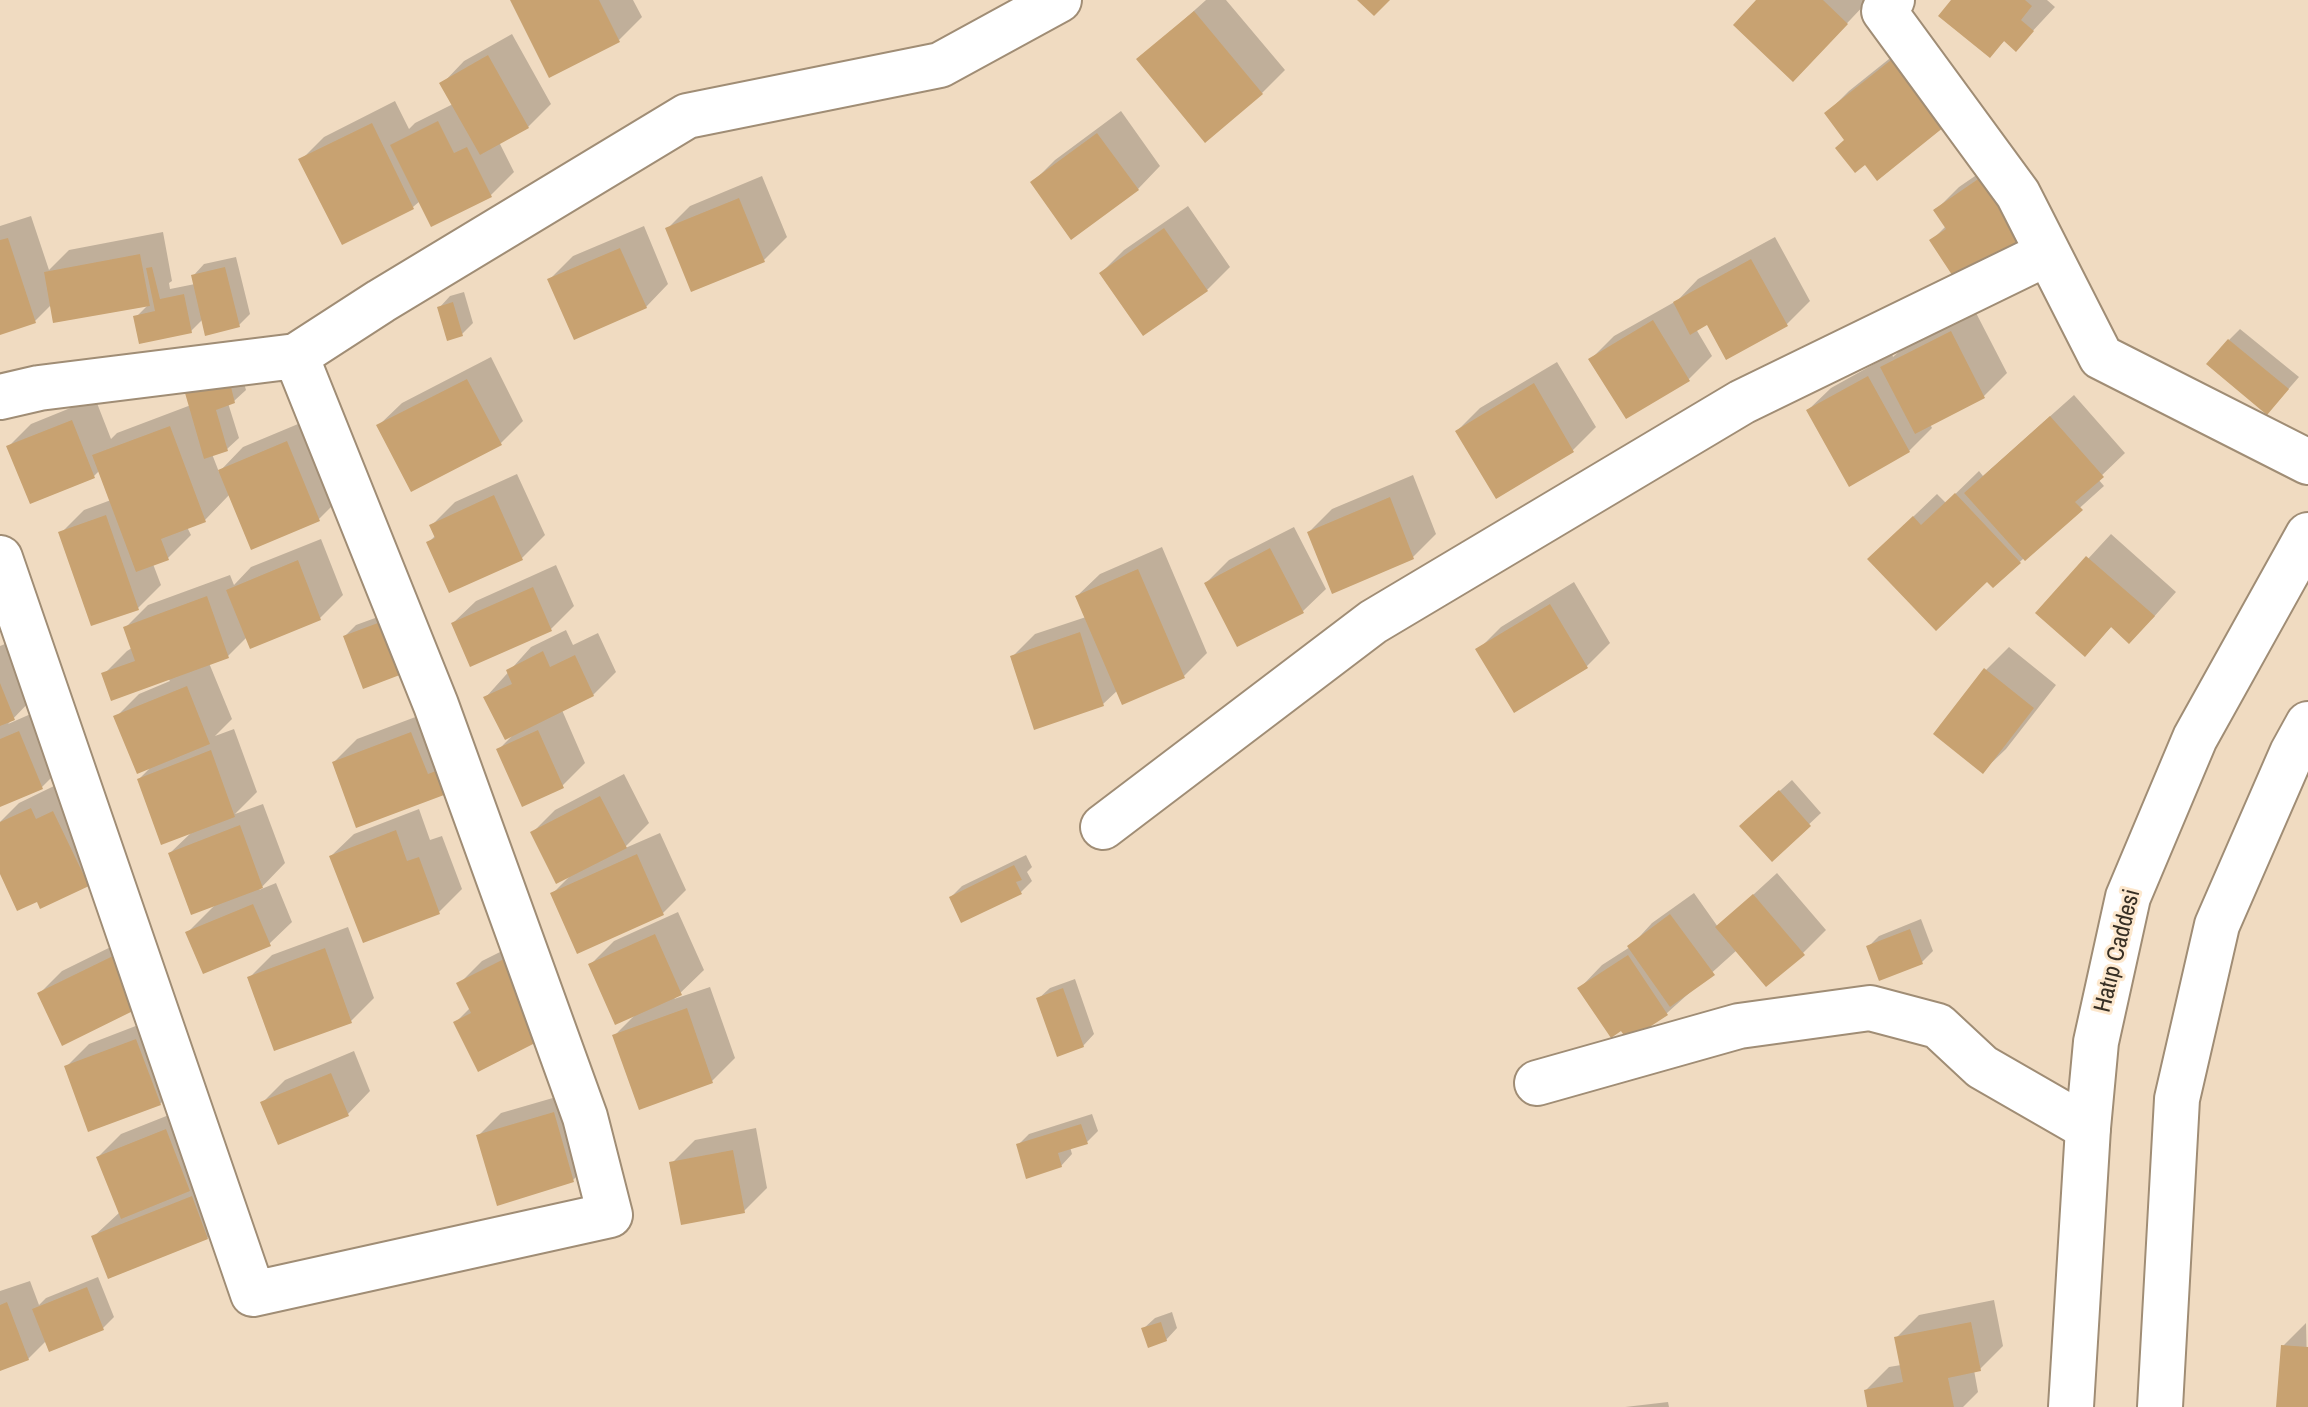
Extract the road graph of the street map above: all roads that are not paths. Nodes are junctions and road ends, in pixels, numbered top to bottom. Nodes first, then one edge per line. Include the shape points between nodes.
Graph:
1 (1059, 0) edge
2 (1892, 0) edge
3 (2048, 253) junction
4 (296, 356) junction
5 (0, 397) edge
6 (2308, 462) edge
7 (2308, 535) edge
8 (0, 558) edge
9 (2308, 724) edge
10 (1103, 827) dead end
11 (1537, 1083) dead end
12 (2088, 1128) junction
13 (2071, 1407) edge
14 (2160, 1407) edge

1 - 4 street via 940,65 687,116
2 - 3 street via 1884,11 2018,194
3 - 6 street via 2101,357
3 - 10 street via 1742,402 1373,622
4 - 5 street
4 - 8 street via 446,734 585,1117 610,1215 253,1294
7 - 12 street, Hatıp Caddesi via 2195,738 2128,897 2096,1042
9 - 14 street via 2217,925 2177,1099
11 - 12 street via 1739,1026 1870,1008 1938,1026 1982,1067
12 - 13 street, Hatıp Caddesi

